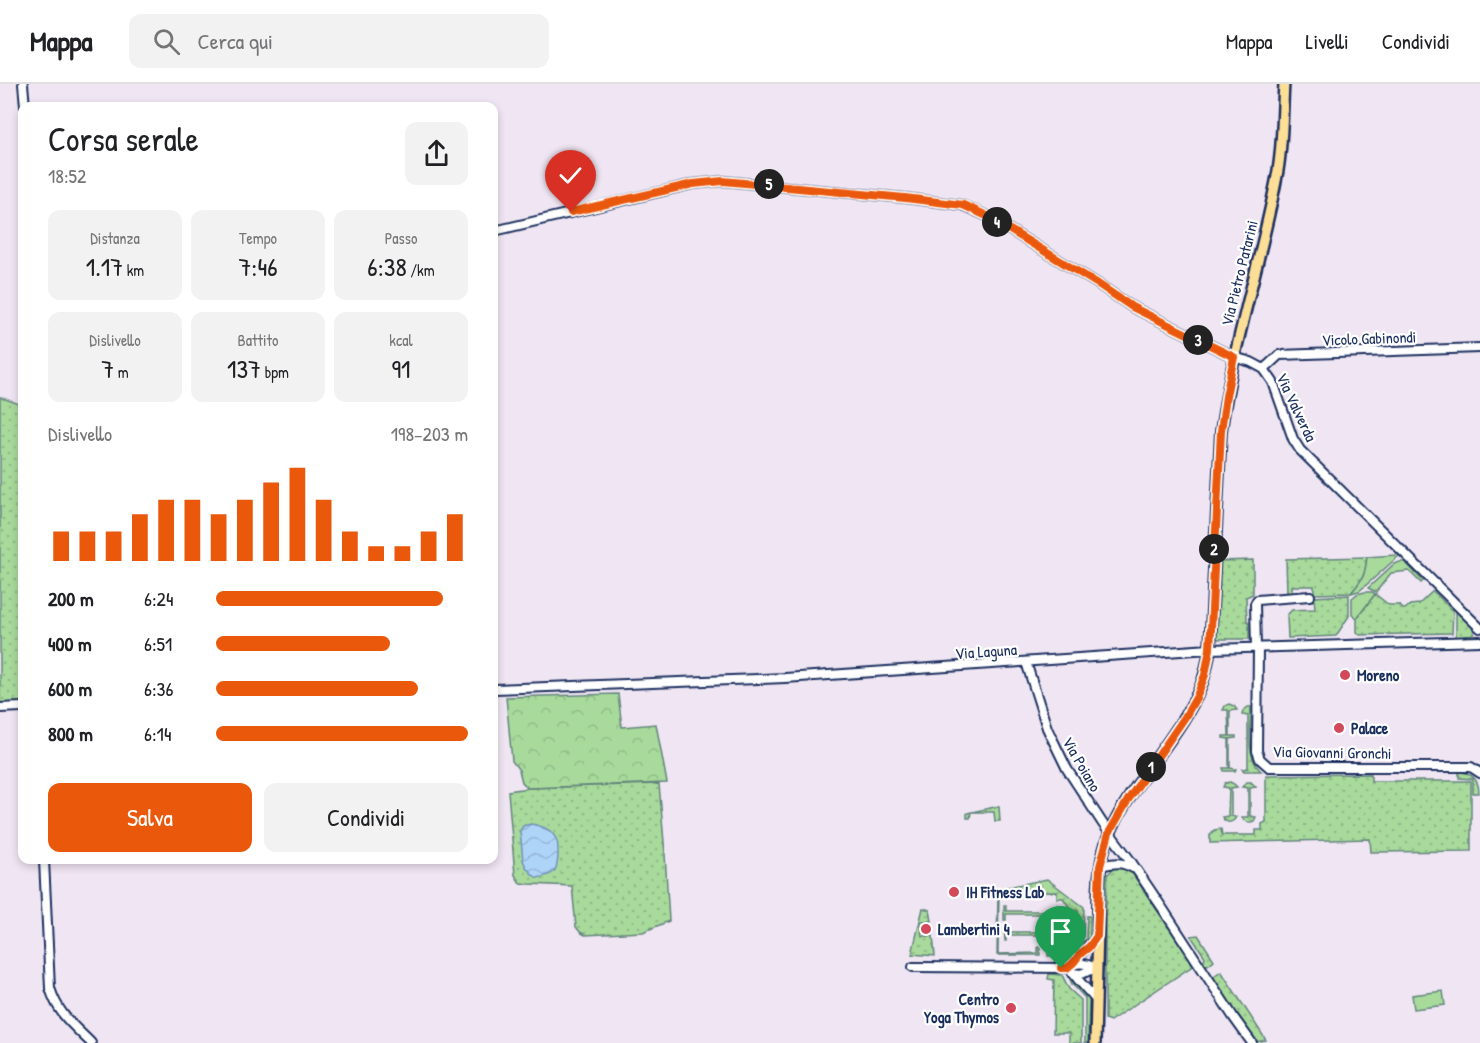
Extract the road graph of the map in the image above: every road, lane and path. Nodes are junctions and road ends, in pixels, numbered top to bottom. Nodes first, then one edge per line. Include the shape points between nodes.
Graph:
1 (23, 84) edge
2 (1284, 84) edge
3 (25, 102) edge
4 (498, 230) edge
5 (1480, 348) edge
6 (1234, 357) junction
7 (1264, 369) junction
8 (1310, 596) dead end
9 (1480, 628) edge
10 (1480, 641) edge
11 (1257, 648) junction
12 (1210, 649) junction
13 (1026, 662) junction
14 (498, 689) edge
15 (18, 707) edge
16 (0, 708) edge
17 (1480, 773) edge
18 (1109, 833) junction
19 (44, 864) edge
20 (1100, 866) junction
21 (1136, 870) junction
22 (1097, 936) junction
23 (913, 967) dead end
24 (1071, 968) junction
25 (1096, 968) junction
26 (1096, 1000) junction
27 (91, 1043) edge
28 (1095, 1043) edge
29 (1252, 1043) edge

1 - 3 street
2 - 6 main road, Via Pietro Patarini via 1278,174
4 - 6 street, Via Valverda via 693,184 723,181 963,205 1132,307
5 - 7 street, Vicolo Gabinondi via 1279,355
6 - 7 street, Via Valverda
6 - 12 main road, Via Pietro Patarini via 1221,431
7 - 9 street, Via Valverda via 1300,450
8 - 11 street via 1257,600
10 - 11 street, Via Laguna
11 - 12 street, Via Laguna
11 - 17 street, Via Giovanni Gronchi via 1257,751 1269,767 1471,767
12 - 13 street, Via Laguna
12 - 18 main road, Via Pietro Patarini via 1197,696
13 - 14 street, Via Laguna via 773,678
13 - 18 street, Via Poiano via 1047,728 1067,769
15 - 16 street
18 - 20 main road, Via Pietro Patarini
18 - 21 street, Via Poiano
19 - 27 street via 50,987 60,1012
20 - 21 street via 1126,864
20 - 22 main road, Via Pietro Patarini
21 - 29 street, Via Poiano
22 - 24 street
22 - 25 main road, Via Pietro Patarini
23 - 24 street
24 - 25 street via 1080,962
24 - 26 street
25 - 26 main road, Via Pietro Patarini
26 - 28 main road, Via Pietro Patarini

